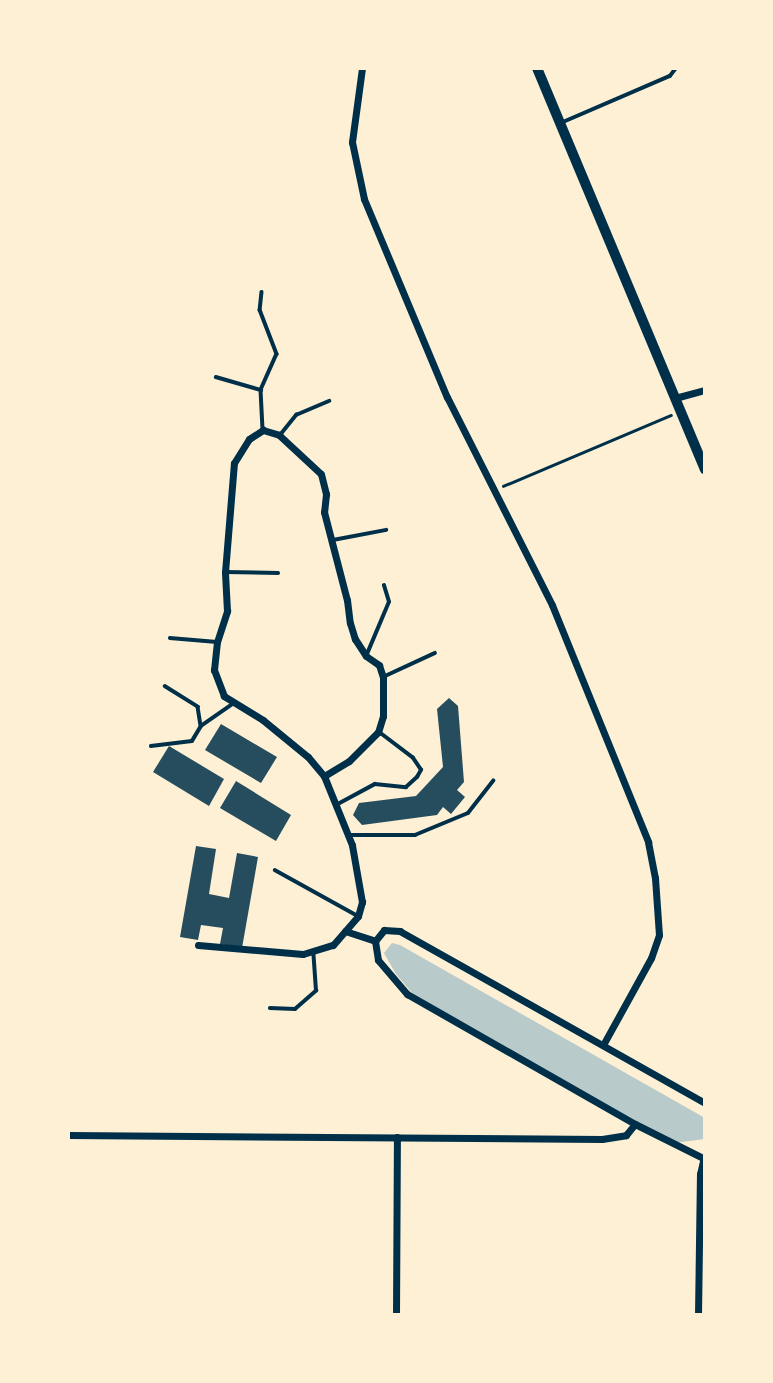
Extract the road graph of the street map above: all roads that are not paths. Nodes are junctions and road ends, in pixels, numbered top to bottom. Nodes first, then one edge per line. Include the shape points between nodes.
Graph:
1 (362, 68) edge
2 (537, 68) edge
3 (676, 68) edge
4 (560, 123) junction
5 (262, 292) dead end
6 (216, 377) dead end
7 (261, 390) junction
8 (705, 390) edge
9 (675, 397) junction
10 (329, 401) dead end
11 (263, 430) junction
12 (279, 435) junction
13 (705, 469) edge
14 (386, 530) dead end
15 (332, 541) junction
16 (225, 572) junction
17 (278, 573) dead end
18 (384, 586) dead end
19 (170, 639) dead end
20 (217, 642) junction
21 (435, 653) dead end
22 (366, 656) junction
23 (383, 677) junction
24 (165, 686) dead end
25 (235, 703) junction
26 (201, 726) junction
27 (378, 732) junction
28 (151, 746) dead end
29 (324, 776) junction
30 (493, 781) dead end
31 (335, 805) junction
32 (348, 835) junction
33 (275, 870) dead end
34 (358, 916) junction
35 (345, 932) junction
36 (375, 941) junction
37 (198, 945) dead end
38 (313, 951) junction
39 (270, 1008) dead end
40 (603, 1045) junction
41 (705, 1103) edge
42 (635, 1124) junction
43 (68, 1135) edge
44 (397, 1137) junction
45 (704, 1158) edge
46 (396, 1315) edge
47 (698, 1315) edge

1 - 40 street via 352,122 357,179 447,397 552,605 636,805 650,850 660,923 657,945
2 - 4 street
3 - 4 lane via 670,76
4 - 9 street
5 - 7 lane via 260,310 278,354
6 - 7 lane
7 - 11 lane
8 - 9 street
9 - 13 street
10 - 12 lane via 296,415
11 - 12 street
11 - 16 street via 249,439 234,463
12 - 15 street via 321,474
14 - 15 lane
15 - 22 street via 350,623
16 - 17 lane
16 - 20 street via 227,611
18 - 22 lane via 389,602
19 - 20 lane
20 - 25 street via 214,670 224,695
21 - 23 lane
22 - 23 street via 379,665
23 - 27 street via 383,716
24 - 26 lane via 198,707
25 - 26 lane
25 - 29 street via 263,720
26 - 28 lane via 192,741
27 - 29 street via 349,761
27 - 31 lane via 412,758 421,770 417,777 406,787 375,784
29 - 31 street
30 - 32 lane via 468,813 415,835
31 - 32 street
32 - 34 street via 362,902
33 - 34 lane
34 - 35 street
35 - 36 street
35 - 38 street via 333,945
36 - 40 street via 384,930 400,931
36 - 42 street via 378,960 407,994
37 - 38 street via 303,954
38 - 39 lane via 316,991 295,1009
40 - 41 street
42 - 44 street via 626,1135 612,1138
42 - 45 street
43 - 44 street
44 - 46 street
45 - 47 street

